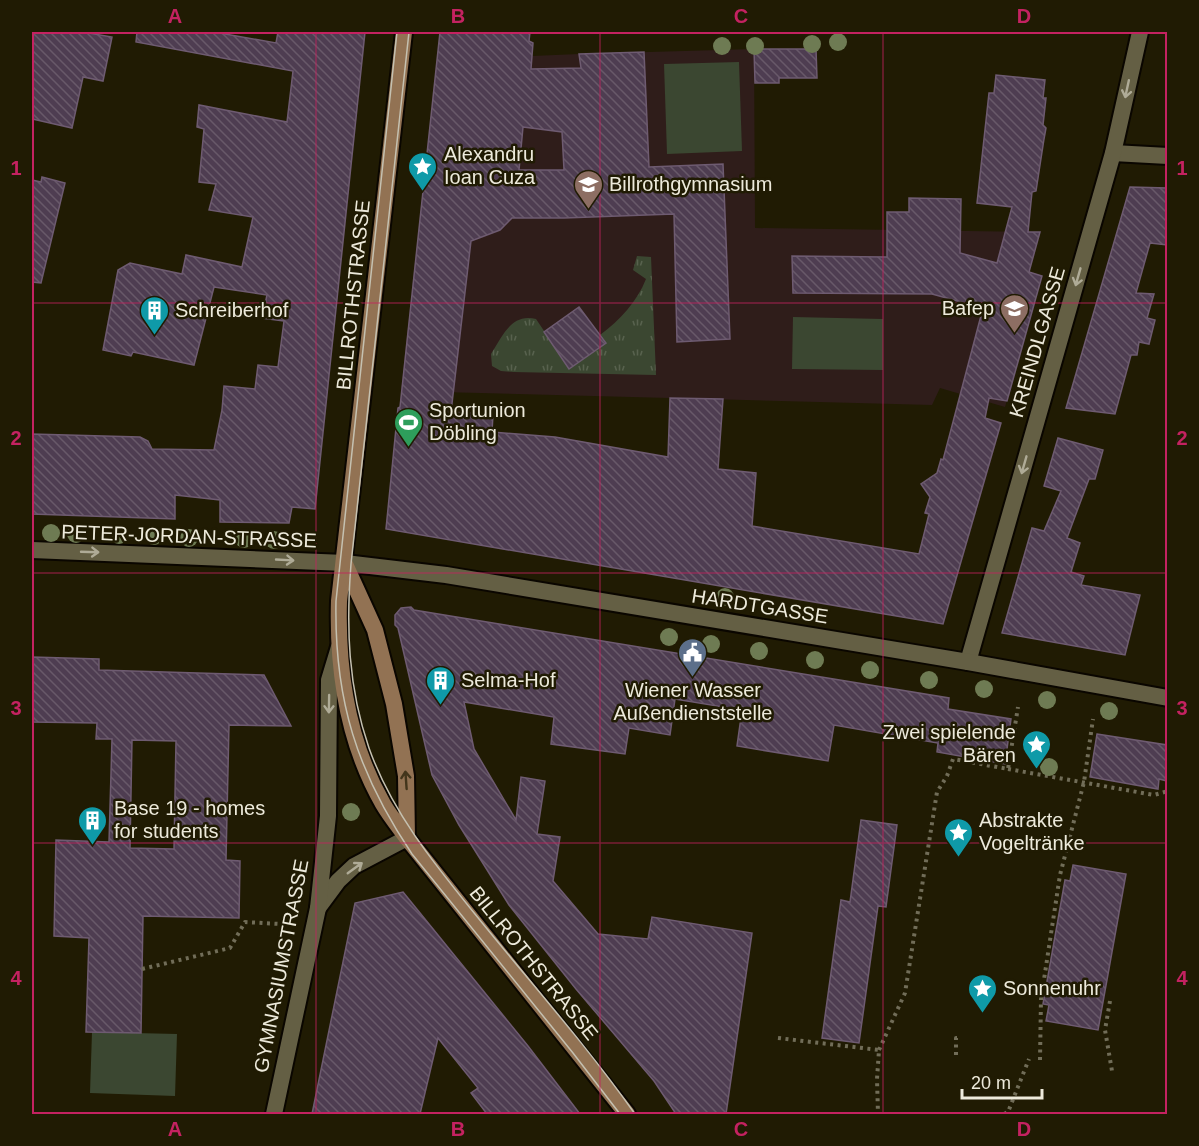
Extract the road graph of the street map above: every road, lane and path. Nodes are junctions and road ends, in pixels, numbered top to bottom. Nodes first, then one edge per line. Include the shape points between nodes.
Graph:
1 (404, 32) edge
2 (1140, 32) edge
3 (1113, 153) junction
4 (1167, 156) edge
5 (32, 550) edge
6 (345, 563) junction
7 (339, 647) junction
8 (968, 662) junction
9 (1167, 698) edge
10 (1018, 707) dead end
11 (1093, 720) dead end
12 (1008, 769) junction
13 (1084, 782) junction
14 (1167, 791) edge
15 (407, 838) junction
16 (318, 908) junction
17 (281, 924) dead end
18 (142, 969) dead end
19 (1110, 1001) dead end
20 (778, 1038) dead end
21 (961, 1038) dead end
22 (879, 1050) junction
23 (956, 1055) dead end
24 (1029, 1059) dead end
25 (1040, 1060) dead end
26 (1112, 1071) dead end
27 (274, 1114) edge
28 (627, 1114) edge
29 (878, 1114) edge
30 (1004, 1114) edge

1 - 6 main road, BILLROTHSTRASSE
2 -> 3 street, KREINDLGASSE
3 - 4 street
3 -> 8 street, KREINDLGASSE
5 -> 6 street, PETER-JORDAN-STRASSE
6 - 7 main road, BILLROTHSTRASSE via 339,601
6 - 8 street, HARDTGASSE via 446,575
15 -> 6 main road via 406,776 394,704 375,630
7 - 15 main road, BILLROTHSTRASSE via 346,702 362,759 383,804
7 -> 16 street, GYMNASIUMSTRASSE via 329,680 327,816
8 - 9 street, HARDTGASSE
10 - 12 path
11 - 13 path
12 - 13 path
12 - 22 path via 953,759 937,792 905,993
13 - 14 path via 1154,795
13 - 25 path via 1060,875 1041,999
16 -> 15 street via 354,866
15 - 28 main road, BILLROTHSTRASSE
16 - 27 street, GYMNASIUMSTRASSE
17 - 18 path via 245,922 230,948
19 - 26 path via 1106,1030
20 - 22 path
21 - 23 path via 956,1038
22 - 29 path
24 - 30 path

